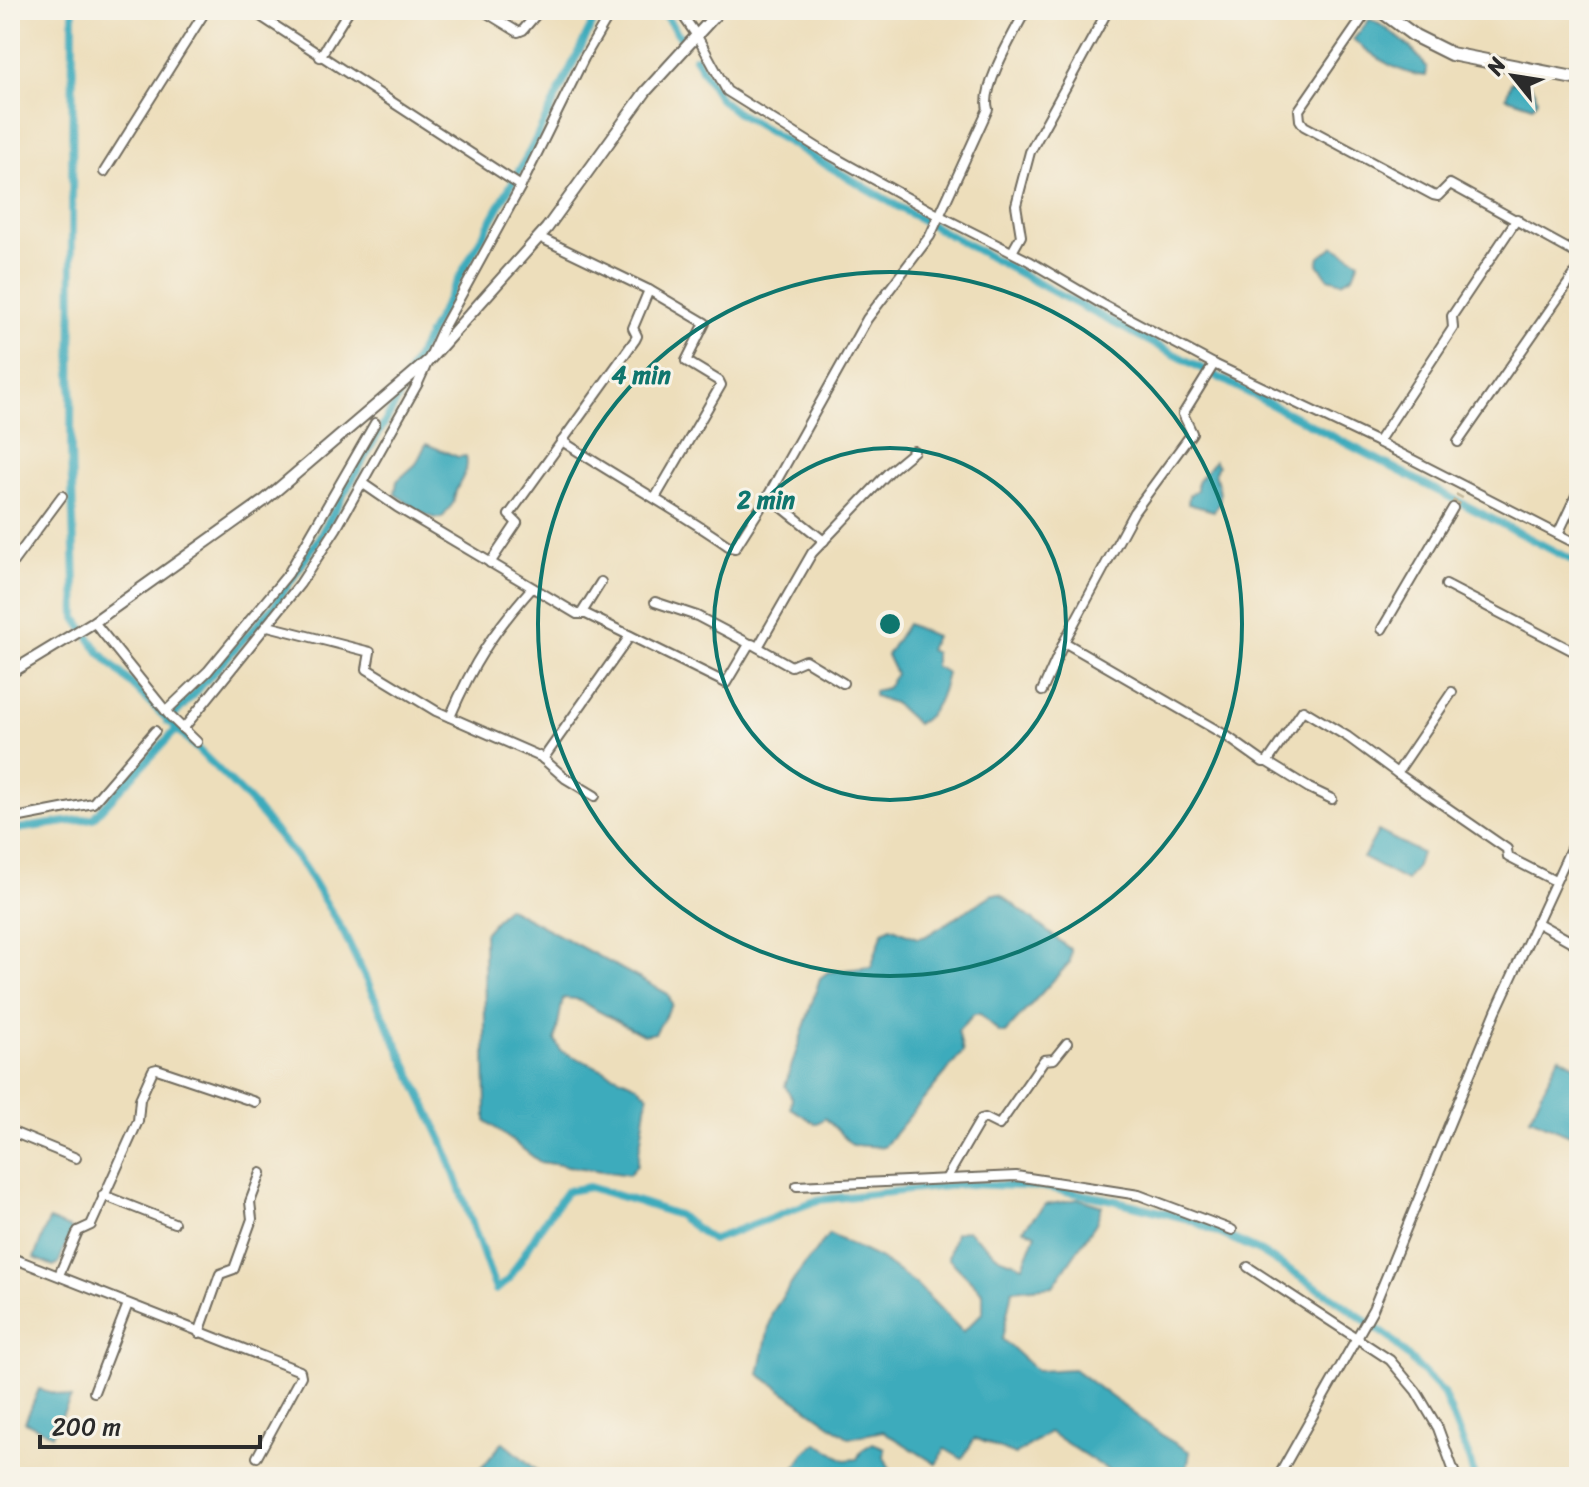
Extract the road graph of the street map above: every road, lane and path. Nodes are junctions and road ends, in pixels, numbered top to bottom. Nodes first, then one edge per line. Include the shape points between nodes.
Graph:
1 (206, 10) edge
2 (251, 10) edge
3 (349, 10) edge
4 (482, 10) edge
5 (540, 10) edge
6 (612, 10) edge
7 (679, 10) edge
8 (720, 10) edge
9 (1026, 10) edge
10 (1108, 10) edge
11 (1368, 10) edge
12 (1380, 10) edge
13 (697, 36) junction
14 (320, 57) junction
15 (1579, 79) edge
16 (104, 172) dead end
17 (519, 185) junction
18 (938, 219) junction
19 (1517, 219) junction
20 (539, 237) junction
21 (1012, 252) junction
22 (1579, 255) edge
23 (1579, 268) edge
24 (649, 290) junction
25 (425, 363) junction
26 (1213, 367) junction
27 (375, 423) dead end
28 (562, 441) junction
29 (1378, 442) junction
30 (1458, 442) dead end
31 (914, 451) dead end
32 (362, 483) junction
33 (1579, 489) edge
34 (62, 496) dead end
35 (768, 496) junction
36 (655, 498) junction
37 (1453, 508) tunnel mouth
38 (1558, 534) junction
39 (824, 541) junction
40 (1579, 545) edge
41 (490, 563) junction
42 (10, 566) edge
43 (601, 582) dead end
44 (1446, 585) dead end
45 (10, 588) edge
46 (532, 588) junction
47 (10, 595) edge
48 (655, 602) dead end
49 (581, 614) junction
50 (91, 623) junction
51 (268, 626) junction
52 (1382, 629) dead end
53 (630, 636) junction
54 (1064, 642) junction
55 (754, 646) junction
56 (1579, 654) edge
57 (10, 659) edge
58 (21, 666) junction
59 (10, 673) edge
60 (843, 683) dead end
61 (1042, 691) dead end
62 (1452, 692) dead end
63 (167, 713) junction
64 (450, 717) junction
65 (181, 727) junction
66 (155, 731) dead end
67 (197, 742) dead end
68 (543, 759) junction
69 (1267, 762) junction
70 (1397, 773) junction
71 (595, 796) dead end
72 (1332, 799) dead end
73 (10, 819) edge
74 (1579, 831) edge
75 (1555, 881) junction
76 (1536, 922) junction
77 (1579, 946) edge
78 (1067, 1043) dead end
79 (255, 1102) dead end
80 (10, 1131) edge
81 (76, 1158) dead end
82 (261, 1173) dead end
83 (946, 1179) junction
84 (797, 1186) dead end
85 (103, 1195) junction
86 (174, 1223) dead end
87 (1232, 1230) dead end
88 (10, 1257) edge
89 (1248, 1267) dead end
90 (59, 1275) junction
91 (128, 1304) junction
92 (199, 1333) junction
93 (1359, 1334) junction
94 (94, 1392) dead end
95 (257, 1457) dead end
96 (1278, 1477) edge
97 (1456, 1477) edge

1 - 16 street
2 - 14 street
3 - 14 street
4 - 5 street via 518,32
6 - 17 street
7 - 13 street
8 - 13 street
9 - 18 street
10 - 21 street via 1030,152 1016,205 1021,236
11 - 19 street via 1299,110 1304,126 1433,195 1450,184
12 - 15 main road via 1451,54
13 - 18 street via 727,91
13 - 20 street via 646,91
14 - 17 street
17 - 25 street
18 - 21 street
18 - 35 street via 867,319
19 - 22 street
19 - 29 street
20 - 24 street
20 - 25 street
21 - 26 street
23 - 30 street
24 - 28 street via 633,328 635,340
24 - 36 street via 704,321 686,361 721,383
25 - 32 street
25 - 50 street via 265,500
26 - 29 street
26 - 54 street via 1183,414 1192,433 1134,512
27 - 63 street via 288,574
28 - 36 street
28 - 41 street via 509,515 517,523
29 - 38 street via 1462,491
31 - 39 street
32 - 41 street
32 - 51 street
33 - 38 street
34 - 42 street
35 - 36 street via 732,548
35 - 39 street
37 - 52 street
38 - 40 street
39 - 55 street
41 - 46 street
43 - 49 street
44 - 56 street
45 - 47 street
46 - 49 street
46 - 64 street via 469,672
48 - 55 street via 697,616
49 - 53 street
50 - 58 street
50 - 63 street
51 - 64 street via 370,652 367,669
51 - 65 street
53 - 55 street via 726,683
53 - 68 street
54 - 61 street
54 - 69 street
55 - 60 street via 791,666 805,660
57 - 58 street
58 - 59 street
62 - 70 street
63 - 65 street
64 - 68 street
65 - 67 street
66 - 73 street via 93,803
68 - 71 street
69 - 70 street via 1303,710
69 - 72 street
70 - 75 street via 1507,849 1508,857
74 - 75 street
75 - 76 street
76 - 77 street
76 - 93 street
78 - 83 street via 1054,1059 1044,1060 999,1125 981,1119
79 - 85 street via 153,1070 140,1099 138,1121
80 - 81 street
82 - 92 street via 234,1269 220,1274
83 - 84 street
83 - 87 street via 1016,1176 1133,1194
85 - 86 street
85 - 90 street via 91,1225 78,1231
88 - 90 street
89 - 93 street
90 - 91 street
91 - 92 street
91 - 94 street
92 - 95 street via 302,1374
93 - 96 street
93 - 97 street via 1416,1391 1438,1428

